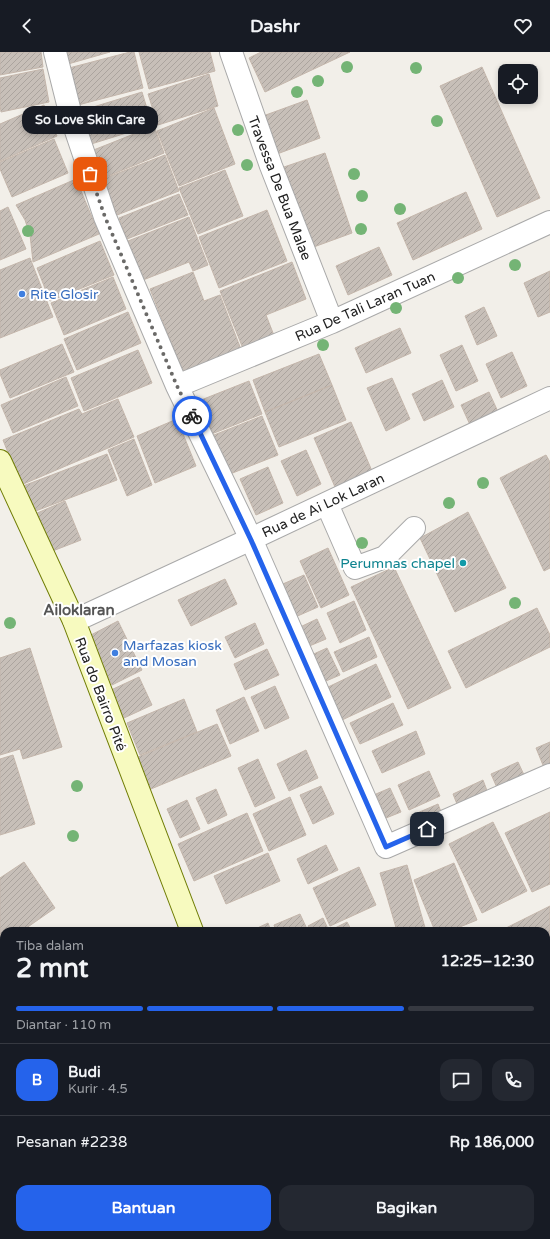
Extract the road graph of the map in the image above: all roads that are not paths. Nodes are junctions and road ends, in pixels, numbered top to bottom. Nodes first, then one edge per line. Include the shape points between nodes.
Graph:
1 (55, 52) edge
2 (230, 52) edge
3 (550, 222) edge
4 (332, 322) junction
5 (177, 386) junction
6 (550, 398) edge
7 (0, 461) edge
8 (327, 504) junction
9 (414, 528) dead end
10 (251, 540) junction
11 (74, 621) junction
12 (550, 775) edge
13 (190, 927) edge

1 - 5 street via 71,116 105,217
2 - 4 street, Travessa De Bua Malae via 270,166
3 - 4 street, Rua De Tali Laran Tuan
4 - 5 street, Rua De Tali Laran Tuan
5 - 10 street
6 - 8 street, Rua de Ai Lok Laran
7 - 11 main road, Rua do Bairro Pité
8 - 9 street via 355,568 385,557
8 - 10 street, Rua de Ai Lok Laran
10 - 11 street, Rua de Ai Lok Laran
10 - 12 street via 386,847
11 - 13 main road, Rua do Bairro Pité

